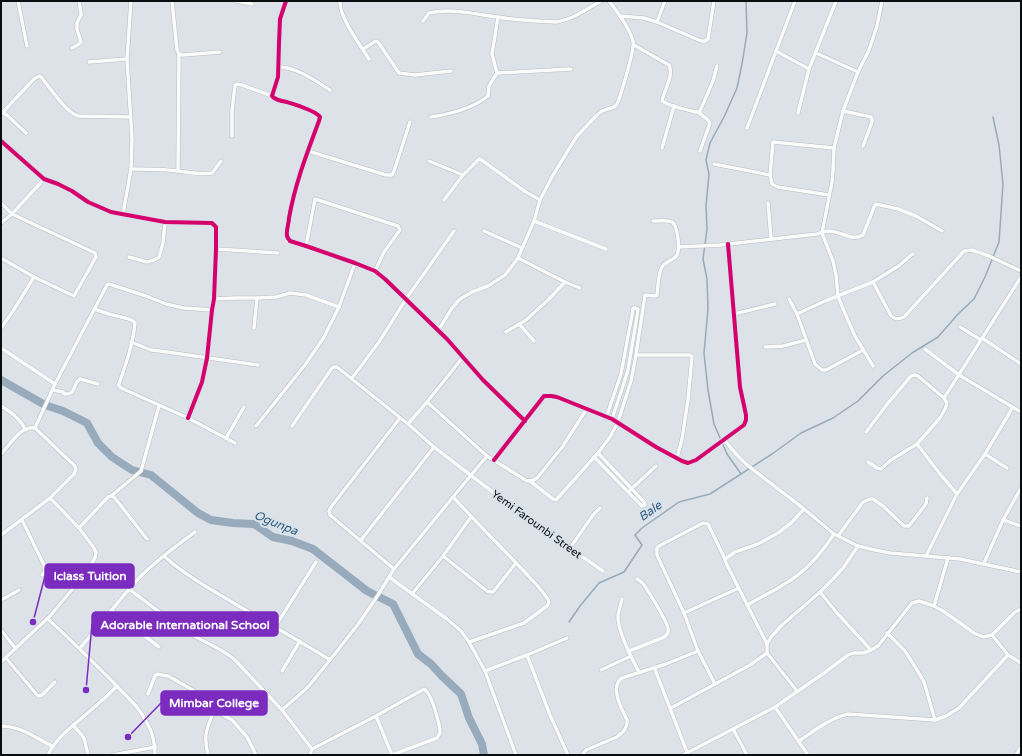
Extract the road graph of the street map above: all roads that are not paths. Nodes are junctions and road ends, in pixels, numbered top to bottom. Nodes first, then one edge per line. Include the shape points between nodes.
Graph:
1 (18, 1) edge
2 (79, 1) edge
3 (132, 1) edge
4 (172, 1) edge
5 (236, 1) edge
6 (286, 1) edge
7 (340, 1) edge
8 (601, 1) edge
9 (609, 1) edge
10 (665, 1) edge
11 (714, 1) edge
12 (795, 1) edge
13 (836, 1) edge
14 (882, 1) edge
15 (252, 4) dead end
16 (620, 16) junction
17 (498, 18) junction
18 (423, 21) dead end
19 (657, 22) junction
20 (634, 45) junction
21 (27, 46) dead end
22 (72, 48) dead end
23 (363, 49) junction
24 (776, 51) junction
25 (220, 52) dead end
26 (816, 52) junction
27 (179, 54) junction
28 (127, 59) junction
29 (369, 59) dead end
30 (89, 62) dead end
31 (717, 66) dead end
32 (279, 67) junction
33 (571, 69) dead end
34 (809, 69) junction
35 (451, 71) dead end
36 (858, 72) junction
37 (497, 73) junction
38 (330, 90) dead end
39 (272, 96) junction
40 (674, 106) junction
41 (843, 111) junction
42 (698, 112) junction
43 (2, 113) edge
44 (798, 114) dead end
45 (130, 117) junction
46 (431, 117) dead end
47 (410, 122) dead end
48 (747, 128) dead end
49 (26, 133) dead end
50 (232, 136) dead end
51 (1, 141) edge
52 (863, 146) dead end
53 (662, 148) dead end
54 (834, 148) junction
55 (308, 151) junction
56 (700, 151) dead end
57 (221, 161) dead end
58 (429, 161) dead end
59 (714, 164) dead end
60 (131, 169) junction
61 (178, 171) junction
62 (463, 175) junction
63 (770, 175) junction
64 (44, 179) junction
65 (829, 195) junction
66 (444, 200) dead end
67 (540, 200) junction
68 (1, 203) edge
69 (768, 203) dead end
70 (12, 214) junction
71 (123, 214) junction
72 (534, 221) junction
73 (165, 222) junction
74 (653, 222) dead end
75 (1, 223) edge
76 (454, 231) dead end
77 (942, 231) dead end
78 (484, 232) dead end
79 (822, 233) junction
80 (772, 238) junction
81 (728, 244) junction
82 (306, 246) junction
83 (679, 247) junction
84 (522, 248) junction
85 (216, 249) junction
86 (606, 249) dead end
87 (278, 253) dead end
88 (913, 254) dead end
89 (129, 257) dead end
90 (1, 258) edge
91 (518, 258) junction
92 (355, 263) junction
93 (375, 271) junction
94 (1021, 271) edge
95 (34, 277) junction
96 (1021, 277) edge
97 (565, 282) junction
98 (873, 282) junction
99 (580, 288) dead end
100 (838, 296) junction
101 (257, 298) junction
102 (406, 299) junction
103 (789, 299) dead end
104 (214, 300) junction
105 (775, 304) dead end
106 (340, 307) junction
107 (94, 309) junction
108 (212, 310) junction
109 (734, 314) junction
110 (797, 314) junction
111 (519, 324) junction
112 (960, 327) dead end
113 (1, 328) edge
114 (254, 328) dead end
115 (438, 331) junction
116 (506, 332) dead end
117 (981, 339) junction
118 (806, 340) junction
119 (131, 342) junction
120 (534, 342) dead end
121 (765, 347) dead end
122 (1, 348) edge
123 (863, 350) junction
124 (925, 350) dead end
125 (636, 355) junction
126 (463, 357) junction
127 (207, 358) junction
128 (1021, 364) edge
129 (258, 365) dead end
130 (873, 366) dead end
131 (959, 375) junction
132 (352, 378) junction
133 (55, 384) junction
134 (98, 384) dead end
135 (52, 390) junction
136 (944, 398) junction
137 (427, 402) junction
138 (1, 406) edge
139 (159, 406) junction
140 (244, 407) dead end
141 (1013, 407) junction
142 (586, 410) junction
143 (1021, 412) edge
144 (188, 418) junction
145 (400, 418) junction
146 (606, 418) junction
147 (612, 419) junction
148 (525, 421) junction
149 (618, 422) junction
150 (408, 424) junction
151 (256, 426) dead end
152 (292, 426) dead end
153 (35, 428) junction
154 (25, 429) junction
155 (866, 432) dead end
156 (226, 438) junction
157 (723, 441) junction
158 (235, 443) dead end
159 (917, 444) junction
160 (434, 447) junction
161 (1, 454) edge
162 (598, 454) junction
163 (985, 454) junction
164 (487, 456) junction
165 (594, 457) junction
166 (677, 458) junction
167 (494, 460) junction
168 (868, 462) dead end
169 (656, 466) dead end
170 (1007, 468) dead end
171 (471, 475) junction
172 (530, 481) junction
173 (1021, 488) edge
174 (630, 490) junction
175 (957, 494) junction
176 (111, 496) junction
177 (453, 497) junction
178 (50, 498) junction
179 (927, 498) dead end
180 (600, 508) dead end
181 (804, 509) junction
182 (471, 517) junction
183 (22, 520) junction
184 (1003, 520) junction
185 (1021, 526) edge
186 (79, 528) junction
187 (195, 532) dead end
188 (836, 535) junction
189 (1, 536) edge
190 (147, 539) dead end
191 (360, 540) junction
192 (858, 546) junction
193 (570, 548) junction
194 (164, 556) junction
195 (443, 556) junction
196 (926, 556) junction
197 (948, 558) junction
198 (725, 559) junction
199 (316, 562) dead end
200 (516, 563) junction
201 (984, 563) junction
202 (394, 569) junction
203 (603, 571) dead end
204 (1021, 572) edge
205 (42, 575) dead end
206 (389, 577) junction
207 (637, 579) dead end
208 (739, 588) junction
209 (129, 589) junction
210 (18, 590) dead end
211 (820, 592) junction
212 (412, 594) junction
213 (622, 599) dead end
214 (1, 600) edge
215 (748, 605) junction
216 (934, 606) junction
217 (1021, 609) edge
218 (111, 610) junction
219 (684, 613) junction
220 (48, 619) junction
221 (275, 627) junction
222 (1, 630) edge
223 (887, 634) junction
224 (992, 635) junction
225 (567, 638) dead end
226 (300, 641) junction
227 (470, 642) junction
228 (767, 644) junction
229 (80, 648) junction
230 (158, 648) dead end
231 (16, 649) junction
232 (871, 650) junction
233 (629, 651) junction
234 (698, 652) junction
235 (767, 653) junction
236 (527, 655) junction
237 (1008, 655) junction
238 (631, 656) junction
239 (6, 658) junction
240 (330, 660) junction
241 (1, 662) edge
242 (1021, 663) edge
243 (654, 667) junction
244 (601, 670) dead end
245 (282, 671) dead end
246 (485, 671) junction
247 (639, 672) junction
248 (55, 682) dead end
249 (714, 684) junction
250 (117, 686) junction
251 (797, 691) junction
252 (148, 694) dead end
253 (775, 707) junction
254 (671, 708) junction
255 (214, 710) junction
256 (282, 710) junction
257 (376, 716) junction
258 (935, 720) junction
259 (73, 725) junction
260 (1, 726) edge
261 (733, 729) junction
262 (799, 741) junction
263 (52, 746) junction
264 (155, 747) junction
265 (1021, 747) edge
266 (312, 749) junction
267 (687, 752) junction
268 (48, 755) edge
269 (88, 755) edge
270 (113, 755) edge
271 (155, 755) edge
272 (208, 755) edge
273 (256, 755) edge
274 (310, 755) edge
275 (516, 755) edge
276 (568, 755) edge
277 (582, 755) edge
278 (683, 755) edge
279 (747, 755) edge
280 (808, 755) edge
281 (1016, 755) edge

1 - 21 street
2 - 22 street via 81,15 77,29 80,42
3 - 28 street
4 - 27 street
5 - 15 street
6 - 32 street via 280,19
7 - 23 street via 343,16
8 - 17 street via 564,21
9 - 16 street
10 - 19 street
11 - 19 street via 708,39 705,41
12 - 24 street
13 - 26 street
14 - 36 street via 869,50
16 - 19 street
16 - 20 street
17 - 18 street via 444,11 429,13
17 - 37 street via 492,54
20 - 40 street via 671,68 662,101
20 - 67 street via 618,104 602,111 577,136
23 - 29 street
23 - 35 street via 378,42 399,73 415,75
24 - 34 street
24 - 48 street
25 - 27 street
26 - 34 street
26 - 36 street
27 - 61 street
28 - 30 street
28 - 45 street
31 - 42 street via 713,81
32 - 38 street via 300,72
32 - 39 street
33 - 37 street
34 - 44 street
36 - 41 street
37 - 46 street via 489,86 488,96 482,102 453,113
39 - 50 street via 235,85
39 - 55 street via 319,115
40 - 42 street
40 - 53 street
41 - 52 street via 871,117 872,122
41 - 54 street
42 - 56 street via 707,118 710,124
43 - 45 street via 39,76 73,114
43 - 49 street
45 - 60 street
47 - 55 street via 392,175
51 - 64 street
54 - 63 street via 774,142
54 - 65 street via 834,170
55 - 82 street via 293,200 287,234 290,241
57 - 61 street via 212,173
58 - 62 street
59 - 63 street
60 - 61 street
60 - 71 street
62 - 66 street
62 - 67 street via 480,159
63 - 65 street via 772,184 778,187
64 - 70 street
64 - 71 street via 97,206
65 - 79 street
67 - 72 street
68 - 70 street
69 - 80 street
70 - 75 street
70 - 95 street via 95,253 94,260 74,296
71 - 73 street
72 - 84 street
72 - 86 street
73 - 85 street via 212,223 216,227
73 - 89 street via 163,243 157,259 144,261
74 - 83 street via 666,221 676,225
76 - 102 street
77 - 79 street via 916,216 876,204 861,237 830,231
78 - 84 street
79 - 80 street
79 - 100 street via 833,261
80 - 81 street
81 - 83 street
81 - 109 street
82 - 92 street
82 - 93 street via 315,200 398,226 400,230 384,252
83 - 125 street via 676,255 662,266 657,295 645,295
84 - 91 street
85 - 87 street
85 - 104 street
88 - 98 street
90 - 95 street
91 - 97 street
91 - 115 street via 502,278 460,299
92 - 93 street
92 - 106 street
93 - 102 street
94 - 98 street via 972,250 964,251 904,317 899,319 891,316
95 - 113 street
96 - 117 street
97 - 99 street
97 - 111 street
98 - 100 street
100 - 110 street
100 - 123 street
101 - 104 street
101 - 106 street via 290,293 306,295
101 - 114 street
102 - 115 street
102 - 132 street
103 - 110 street
104 - 108 street
105 - 109 street
106 - 151 street via 315,351
107 - 108 street via 109,284 166,304
107 - 119 street via 133,321 135,324
107 - 133 street
108 - 127 street
109 - 157 street via 740,387 746,420 744,425
110 - 118 street
111 - 116 street
111 - 120 street
112 - 117 street
115 - 126 street
117 - 128 street
117 - 131 street
118 - 121 street via 783,346
118 - 123 street via 816,364 822,370
119 - 127 street via 151,350
119 - 139 street via 119,386
122 - 133 street
123 - 130 street
124 - 131 street
125 - 149 street
125 - 166 street via 692,356 688,400
126 - 137 street
126 - 148 street
127 - 129 street
127 - 144 street via 202,382
131 - 136 street
131 - 141 street
132 - 145 street, Yemi Farounbi Street
132 - 152 street, Yemi Farounbi Street via 337,368 332,368
133 - 135 street
134 - 135 street via 80,379 69,394
135 - 153 street
136 - 155 street via 918,376 911,376
136 - 159 street via 946,406 940,418
137 - 150 street
137 - 164 street
138 - 154 street via 22,422
139 - 144 street
139 - 176 street via 139,472
140 - 156 street
141 - 143 street
141 - 163 street
142 - 146 street
142 - 148 street via 557,397 544,396
142 - 172 street via 563,446 536,478
144 - 156 street
145 - 150 street, Yemi Farounbi Street
145 - 191 street via 329,511 330,515
146 - 147 street
146 - 147 street via 621,374 633,308 637,308 628,370
147 - 149 street
148 - 167 street
149 - 162 street
149 - 166 street
150 - 160 street, Yemi Farounbi Street
153 - 154 street
153 - 178 street via 76,469
154 - 161 street
156 - 158 street
157 - 166 street via 688,463
157 - 181 street via 746,464
159 - 168 street via 881,469
159 - 175 street
160 - 171 street, Yemi Farounbi Street
160 - 191 street
162 - 165 street
162 - 174 street
163 - 170 street
163 - 175 street
164 - 167 street
164 - 171 street
165 - 172 street via 556,500
165 - 174 street
167 - 172 street
169 - 174 street
171 - 177 street
171 - 193 street, Yemi Farounbi Street
173 - 184 street
174 - 174 street via 641,505 644,506 644,502
175 - 196 street
176 - 186 street
176 - 190 street
177 - 182 street
177 - 202 street
178 - 183 street
178 - 186 street
179 - 188 street via 926,504 909,526 904,526 873,499 866,500
180 - 193 street
181 - 188 street
181 - 198 street via 792,523 778,533
182 - 195 street
182 - 200 street
183 - 189 street
183 - 205 street via 44,565 45,571
184 - 185 street
184 - 201 street
186 - 220 street via 94,548 95,558 86,573
187 - 194 street
188 - 192 street
188 - 215 street via 795,577
191 - 202 street
192 - 196 street via 890,553
192 - 211 street via 843,568
193 - 203 street, Yemi Farounbi Street
194 - 209 street
194 - 221 street via 179,570
195 - 200 street via 490,592 493,592
195 - 212 street
196 - 197 street
197 - 201 street
197 - 216 street
198 - 208 street
198 - 219 street via 708,524 705,523 657,548 657,555
199 - 221 street
200 - 227 street via 549,603 524,622
201 - 204 street
202 - 206 street
206 - 212 street
206 - 240 street
207 - 233 street via 652,598 667,624 668,632 662,638
208 - 215 street
208 - 219 street
209 - 218 street
209 - 256 street via 190,633 226,653
210 - 214 street
211 - 228 street via 782,625
211 - 232 street
212 - 227 street via 461,631
213 - 233 street via 618,614 619,625
215 - 228 street
216 - 223 street via 919,601 912,602
216 - 224 street via 974,633 982,637
217 - 224 street
218 - 229 street
218 - 230 street
219 - 234 street
220 - 229 street
220 - 231 street
221 - 226 street
222 - 231 street
223 - 232 street via 878,646
223 - 258 street via 905,651 921,676
224 - 237 street
225 - 236 street
226 - 240 street
226 - 245 street
227 - 246 street
228 - 235 street
229 - 250 street
231 - 239 street
232 - 251 street via 848,655
233 - 238 street
234 - 243 street
234 - 249 street
235 - 249 street
235 - 251 street
236 - 246 street
236 - 276 street
237 - 242 street
237 - 258 street via 959,708
238 - 244 street
238 - 247 street
239 - 241 street
239 - 248 street via 37,695 42,695
240 - 256 street via 308,687
243 - 247 street
243 - 254 street
246 - 275 street
247 - 277 street via 622,678 616,686 627,720 624,731 617,737 586,750
249 - 254 street
250 - 259 street
250 - 264 street via 146,720
251 - 253 street
252 - 255 street via 155,676 161,674 194,691
253 - 261 street
253 - 262 street
254 - 267 street
255 - 272 street via 206,730
255 - 273 street via 232,720 247,737
256 - 266 street
257 - 257 street via 426,689 432,701 440,733 437,738 392,755
257 - 266 street
258 - 262 street via 848,714 839,716
259 - 263 street
259 - 269 street via 84,738
260 - 263 street via 16,728
261 - 267 street
261 - 279 street
262 - 280 street
263 - 268 street
264 - 270 street
264 - 271 street
265 - 281 street
266 - 274 street
267 - 278 street

